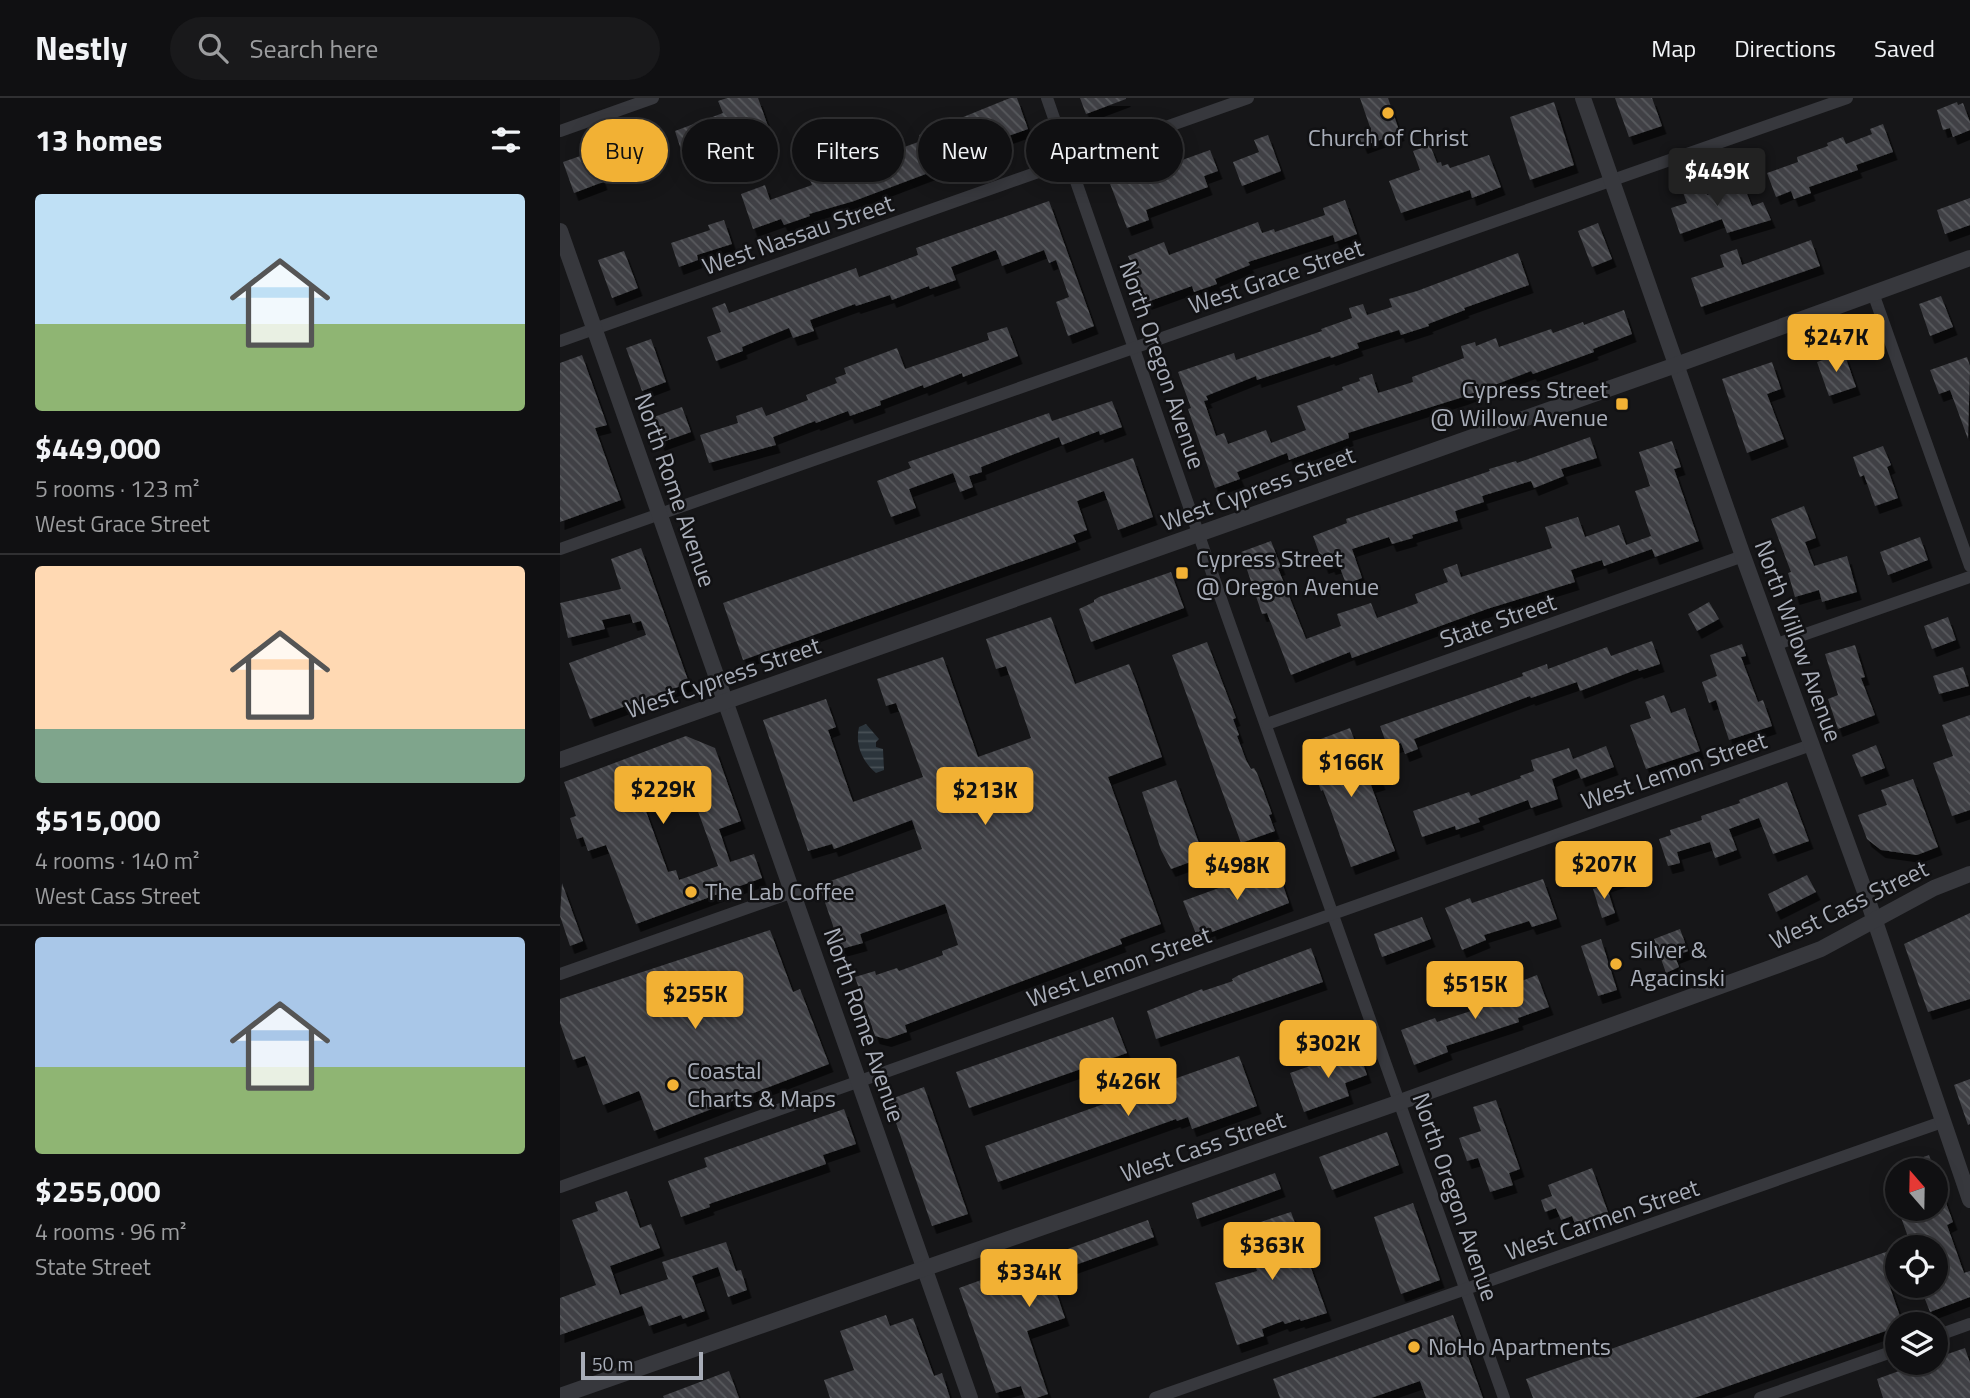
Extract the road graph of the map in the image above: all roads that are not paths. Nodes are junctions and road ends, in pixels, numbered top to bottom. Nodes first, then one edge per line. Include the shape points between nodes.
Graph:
1 (653, 98) edge
2 (1047, 98) edge
3 (1248, 98) edge
4 (1583, 98) edge
5 (1847, 98) edge
6 (1054, 119) edge
7 (1183, 121) edge
8 (560, 131) edge
9 (1026, 176) edge
10 (1613, 180) junction
11 (1076, 182) edge
12 (560, 231) edge
13 (1970, 258) edge
14 (1873, 293) junction
15 (595, 329) junction
16 (560, 341) edge
17 (1134, 349) junction
18 (1676, 365) junction
19 (660, 515) junction
20 (1199, 534) junction
21 (560, 549) edge
22 (1743, 556) junction
23 (1970, 566) edge
24 (1970, 577) edge
25 (1774, 645) junction
26 (726, 702) junction
27 (1266, 724) junction
28 (1811, 745) junction
29 (560, 760) edge
30 (1970, 874) edge
31 (793, 892) junction
32 (1333, 913) junction
33 (1875, 921) junction
34 (560, 974) edge
35 (860, 1081) junction
36 (1400, 1101) junction
37 (1942, 1122) junction
38 (1964, 1167) edge
39 (560, 1187) edge
40 (1970, 1200) edge
41 (924, 1269) junction
42 (1465, 1291) junction
43 (1970, 1324) edge
44 (1948, 1332) edge
45 (1885, 1354) edge
46 (560, 1396) edge
47 (970, 1398) edge
48 (1155, 1398) edge
49 (1504, 1398) edge
50 (1759, 1398) edge

1 - 8 street
2 - 6 street, North Oregon Avenue
3 - 7 street, West Nassau Street
4 - 10 street, North Willow Avenue
5 - 10 street, West Grace Street
9 - 15 street, West Nassau Street
10 - 17 street, West Grace Street
10 - 18 street, North Willow Avenue
11 - 17 street, North Oregon Avenue
12 - 15 street, North Rome Avenue
13 - 14 street, West Cypress Street
14 - 18 street, West Cypress Street
14 - 23 street
15 - 16 street, West Nassau Street
15 - 19 street, North Rome Avenue
17 - 19 street, West Grace Street
17 - 20 street, North Oregon Avenue
18 - 20 street, West Cypress Street
18 - 22 street, North Willow Avenue
19 - 21 street, West Grace Street
19 - 26 street, North Rome Avenue
20 - 26 street, West Cypress Street
20 - 27 street, North Oregon Avenue
22 - 25 street, North Willow Avenue
22 - 27 street, State Street
24 - 25 street
25 - 28 street, North Willow Avenue
26 - 29 street, West Cypress Street
26 - 31 street, North Rome Avenue
27 - 32 street, North Oregon Avenue
28 - 32 street, West Lemon Street
28 - 33 street, North Willow Avenue
30 - 33 street, West Cass Street
31 - 34 street
31 - 35 street, North Rome Avenue
32 - 35 street, West Lemon Street
32 - 36 street, North Oregon Avenue
33 - 36 street, West Cass Street via 1821,949
33 - 37 street, North Willow Avenue
35 - 39 street, West Lemon Street
35 - 41 street, North Rome Avenue
36 - 41 street, West Cass Street
36 - 42 street, North Oregon Avenue
37 - 38 street, North Willow Avenue
37 - 42 street, West Carmen Street
38 - 40 street, North Willow Avenue
41 - 46 street, West Cass Street
41 - 47 street, North Rome Avenue
42 - 48 street, West Carmen Street
42 - 49 street, North Oregon Avenue
43 - 44 street
45 - 50 street

